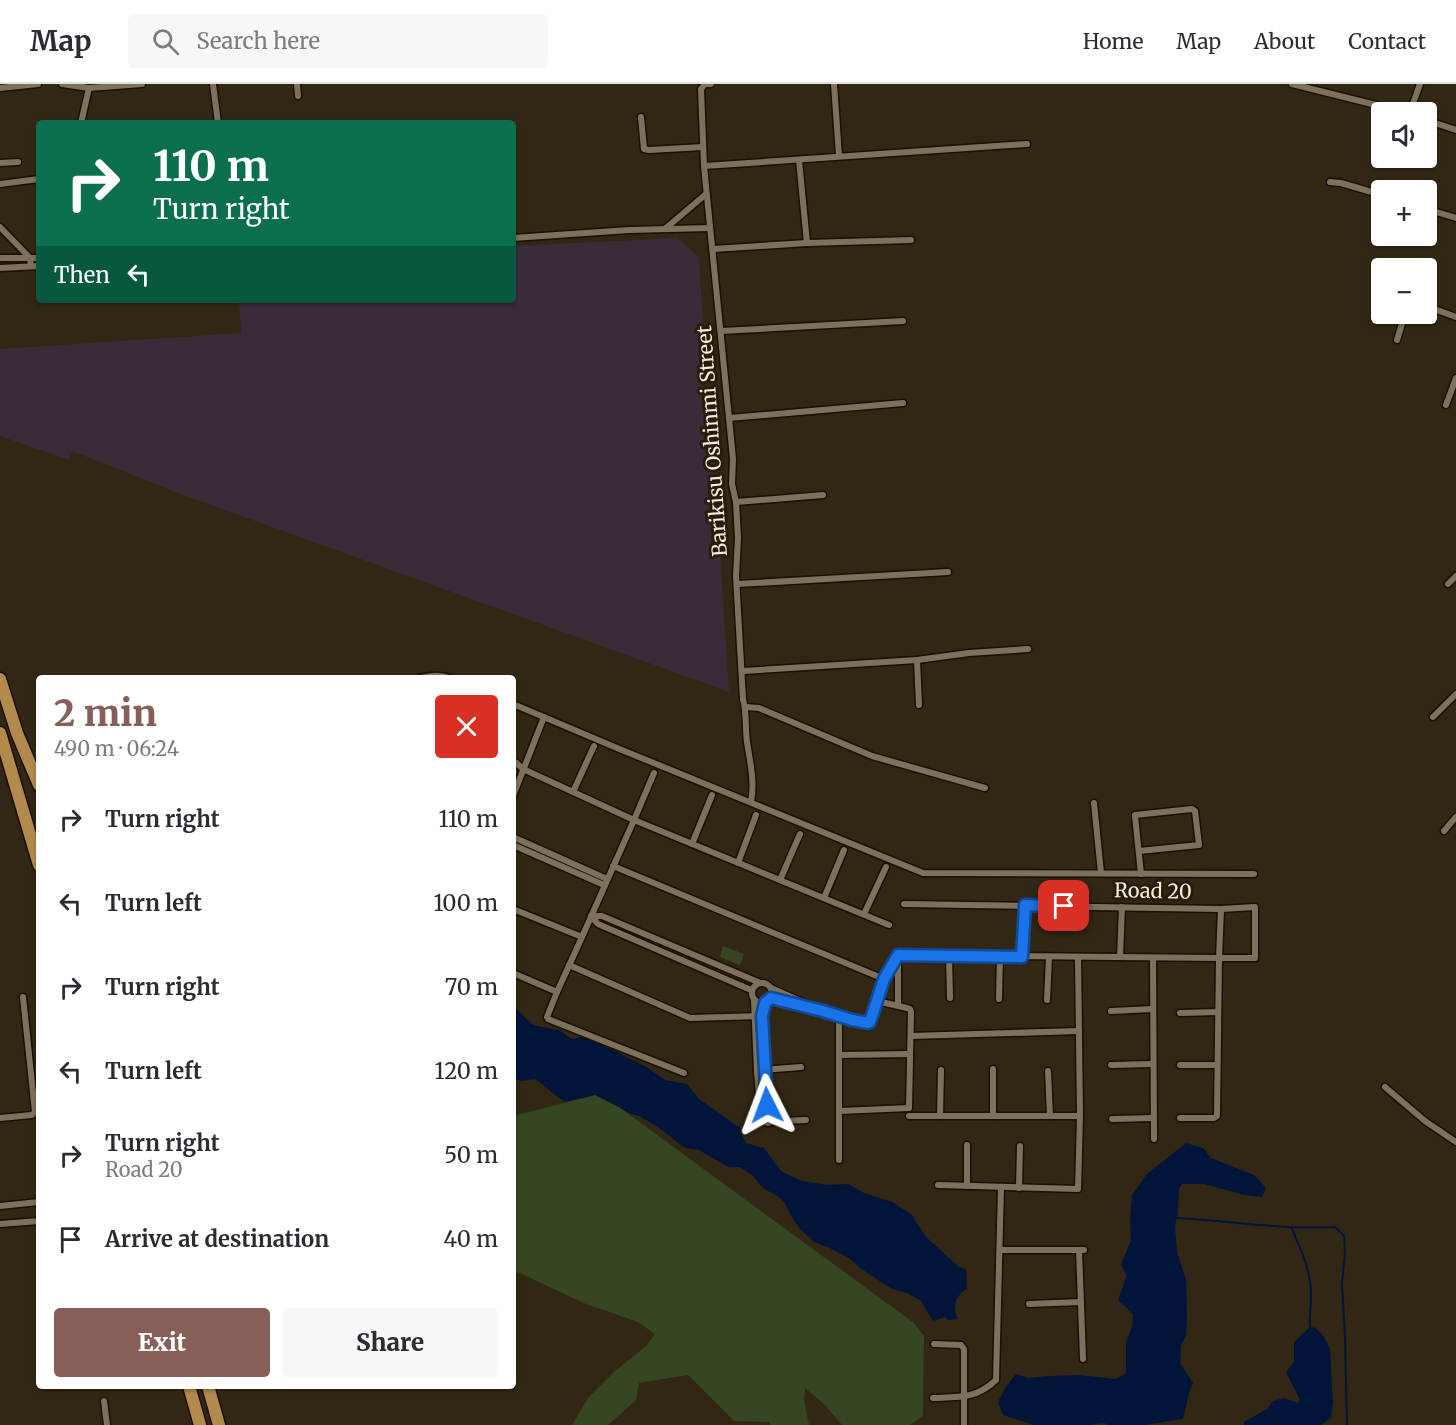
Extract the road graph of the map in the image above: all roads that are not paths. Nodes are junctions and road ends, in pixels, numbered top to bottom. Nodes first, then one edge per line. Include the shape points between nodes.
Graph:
1 (38, 84) edge
2 (62, 84) edge
3 (142, 84) edge
4 (213, 84) edge
5 (297, 84) edge
6 (711, 84) edge
7 (834, 84) edge
8 (1292, 84) edge
9 (1420, 84) edge
10 (0, 88) edge
11 (89, 88) junction
12 (298, 96) dead end
13 (1414, 102) edge
14 (1371, 104) edge
15 (641, 117) dead end
16 (82, 120) edge
17 (218, 120) edge
18 (1437, 124) edge
19 (1456, 130) edge
20 (1027, 144) dead end
21 (703, 147) junction
22 (839, 156) junction
23 (800, 160) junction
24 (18, 162) dead end
25 (0, 163) edge
26 (704, 166) junction
27 (36, 179) edge
28 (1330, 182) dead end
29 (0, 184) edge
30 (1371, 191) edge
31 (706, 194) junction
32 (1437, 212) edge
33 (1456, 218) edge
34 (0, 227) edge
35 (710, 228) junction
36 (665, 229) junction
37 (516, 238) edge
38 (911, 240) dead end
39 (807, 243) junction
40 (713, 249) junction
41 (0, 258) edge
42 (30, 258) junction
43 (36, 258) edge
44 (31, 266) junction
45 (36, 266) edge
46 (0, 268) edge
47 (1437, 310) edge
48 (1456, 316) edge
49 (903, 321) dead end
50 (1402, 324) edge
51 (721, 331) junction
52 (1396, 340) dead end
53 (1456, 378) edge
54 (903, 403) dead end
55 (1446, 405) dead end
56 (729, 418) junction
57 (824, 495) dead end
58 (736, 502) junction
59 (948, 572) dead end
60 (1456, 576) edge
61 (738, 584) junction
62 (1448, 584) dead end
63 (1028, 649) dead end
64 (917, 660) junction
65 (743, 671) junction
66 (0, 679) edge
67 (1456, 694) edge
68 (516, 705) edge
69 (919, 705) dead end
70 (745, 707) junction
71 (544, 717) junction
72 (1433, 717) dead end
73 (0, 733) edge
74 (594, 746) dead end
75 (516, 763) edge
76 (523, 769) junction
77 (654, 773) dead end
78 (36, 776) edge
79 (516, 788) edge
80 (985, 788) dead end
81 (573, 792) junction
82 (712, 795) dead end
83 (751, 802) junction
84 (1094, 803) dead end
85 (756, 815) dead end
86 (1456, 817) edge
87 (634, 820) junction
88 (1444, 831) dead end
89 (800, 834) dead end
90 (516, 838) edge
91 (692, 844) junction
92 (516, 846) edge
93 (844, 850) dead end
94 (1139, 851) junction
95 (36, 855) edge
96 (738, 862) junction
97 (613, 866) junction
98 (886, 867) dead end
99 (1101, 873) junction
100 (1141, 874) junction
101 (1254, 874) dead end
102 (780, 880) junction
103 (606, 882) junction
104 (824, 898) junction
105 (904, 904) dead end
106 (1025, 905) junction
107 (1122, 907) junction
108 (1221, 909) junction
109 (516, 910) edge
110 (864, 915) junction
111 (591, 916) junction
112 (889, 926) dead end
113 (582, 937) junction
114 (898, 955) junction
115 (949, 956) junction
116 (1000, 957) junction
117 (1022, 957) junction
118 (1049, 957) junction
119 (1078, 957) junction
120 (1120, 957) junction
121 (1153, 958) junction
122 (1219, 958) junction
123 (569, 965) junction
124 (516, 974) edge
125 (884, 979) junction
126 (758, 982) junction
127 (771, 988) junction
128 (751, 990) junction
129 (557, 992) junction
130 (23, 997) dead end
131 (950, 998) dead end
132 (999, 999) dead end
133 (754, 1000) junction
134 (768, 1000) junction
135 (1047, 1000) dead end
136 (877, 1001) junction
137 (898, 1005) junction
138 (1153, 1009) junction
139 (823, 1011) junction
140 (1111, 1011) dead end
141 (1218, 1012) junction
142 (1180, 1013) dead end
143 (758, 1016) junction
144 (839, 1017) junction
145 (1079, 1031) junction
146 (911, 1036) junction
147 (910, 1054) junction
148 (839, 1055) junction
149 (1153, 1064) junction
150 (1111, 1065) dead end
151 (1180, 1065) dead end
152 (1217, 1065) junction
153 (801, 1067) dead end
154 (993, 1069) dead end
155 (761, 1070) junction
156 (941, 1070) dead end
157 (1048, 1071) dead end
158 (684, 1073) dead end
159 (1385, 1088) dead end
160 (839, 1111) junction
161 (909, 1116) dead end
162 (940, 1116) junction
163 (993, 1116) junction
164 (1050, 1116) junction
165 (1080, 1116) junction
166 (0, 1118) edge
167 (1154, 1118) junction
168 (1180, 1118) dead end
169 (1112, 1119) dead end
170 (806, 1120) dead end
171 (1154, 1139) dead end
172 (1456, 1142) edge
173 (967, 1145) dead end
174 (1020, 1146) dead end
175 (839, 1160) dead end
176 (938, 1185) dead end
177 (967, 1186) junction
178 (1001, 1187) junction
179 (1019, 1188) junction
180 (36, 1202) edge
181 (0, 1206) edge
182 (36, 1221) edge
183 (0, 1224) edge
184 (1000, 1250) junction
185 (1081, 1302) junction
186 (1029, 1304) dead end
187 (934, 1344) dead end
188 (1083, 1359) dead end
189 (190, 1389) edge
190 (209, 1389) edge
191 (965, 1397) junction
192 (933, 1398) dead end
193 (104, 1401) dead end
194 (107, 1425) edge
195 (200, 1425) edge
196 (219, 1425) edge
197 (964, 1425) edge

1 - 10 street
2 - 11 street
3 - 11 street
4 - 17 street
5 - 12 street
6 - 21 street, Barikisu Oshinmi Street via 701,89
7 - 22 street
8 - 14 street
9 - 13 street
11 - 16 street
15 - 21 street via 644,149
18 - 19 street
20 - 22 street
21 - 26 street, Barikisu Oshinmi Street
22 - 23 street
23 - 26 street
23 - 39 street
24 - 25 street
26 - 31 street, Barikisu Oshinmi Street
27 - 29 street
28 - 30 street
31 - 35 street, Barikisu Oshinmi Street
31 - 36 street
32 - 33 street
34 - 42 street
35 - 36 street
35 - 40 street, Barikisu Oshinmi Street
36 - 37 street
38 - 39 street
39 - 40 street
40 - 51 street, Barikisu Oshinmi Street
41 - 42 street
42 - 43 street
42 - 44 street
44 - 45 street
44 - 46 street
47 - 48 street
49 - 51 street
50 - 52 street
51 - 56 street, Barikisu Oshinmi Street
53 - 55 street
54 - 56 street
56 - 58 street, Barikisu Oshinmi Street
57 - 58 street
58 - 61 street, Barikisu Oshinmi Street
59 - 61 street
60 - 62 street
61 - 65 street, Barikisu Oshinmi Street
63 - 64 street
64 - 65 street
64 - 69 street
65 - 70 street, Barikisu Oshinmi Street
66 - 78 highway
67 - 72 street
68 - 71 street
70 - 80 street via 759,708 872,756
70 - 83 street, Barikisu Oshinmi Street via 753,776
71 - 76 street
71 - 83 street
73 - 95 highway
74 - 81 street
75 - 76 street
76 - 79 street
76 - 81 street
77 - 87 street
81 - 87 street
82 - 91 street
83 - 99 street via 923,873
84 - 99 street
85 - 96 street
86 - 88 street
87 - 91 street
87 - 97 street
89 - 102 street
90 - 103 street
91 - 96 street
92 - 103 street
93 - 104 street
94 - 94 street via 1199,845 1195,811 1136,815
94 - 100 street
96 - 102 street
97 - 103 street
97 - 125 street
98 - 110 street
99 - 100 street
100 - 101 street
102 - 104 street
103 - 111 street
104 - 110 street
105 - 106 street, Road 20
106 - 107 street, Road 20
106 - 117 street
107 - 108 street, Road 20
107 - 120 street
108 - 122 street
108 - 122 street, Road 20 via 1255,907 1255,958
109 - 113 street
110 - 112 street
111 - 113 street
111 - 126 street via 602,916
111 - 128 street via 598,924
113 - 123 street
114 - 115 street
114 - 125 street
114 - 137 street
115 - 116 street
115 - 131 street
116 - 117 street
116 - 132 street
117 - 118 street
118 - 119 street
118 - 135 street
119 - 120 street
119 - 145 street
120 - 121 street
121 - 122 street
121 - 138 street
122 - 141 street
123 - 129 street
123 - 143 street via 690,1018
124 - 129 street
125 - 136 street
126 - 127 street
126 - 128 street
127 - 134 street
127 - 139 street
128 - 133 street
129 - 158 street via 547,1017 550,1021
130 - 166 street via 35,1112 25,1117
133 - 134 street
133 - 143 street
134 - 139 street
134 - 143 street
136 - 137 street
136 - 144 street via 868,1023
137 - 146 street via 910,1009
138 - 140 street
138 - 149 street
139 - 144 street
141 - 142 street
141 - 152 street
143 - 155 street
144 - 148 street
145 - 146 street
145 - 165 street
146 - 147 street
147 - 148 street
147 - 160 street via 909,1108
148 - 160 street
149 - 150 street
149 - 167 street
151 - 152 street
152 - 168 street via 1216,1118
153 - 155 street
154 - 163 street
155 - 170 street via 764,1123
156 - 162 street
157 - 164 street
159 - 172 street
160 - 175 street
161 - 162 street
162 - 163 street
163 - 164 street
164 - 165 street
165 - 179 street via 1078,1190
167 - 169 street
167 - 171 street
173 - 177 street
174 - 179 street
176 - 177 street
177 - 178 street
178 - 179 street
178 - 184 street
180 - 181 street
182 - 183 street
184 - 185 street via 1081,1250
184 - 191 street via 996,1380
185 - 186 street
185 - 188 street
187 - 191 street via 961,1345 964,1349
189 - 195 highway
190 - 196 highway
191 - 192 street
191 - 197 street
193 - 194 street

